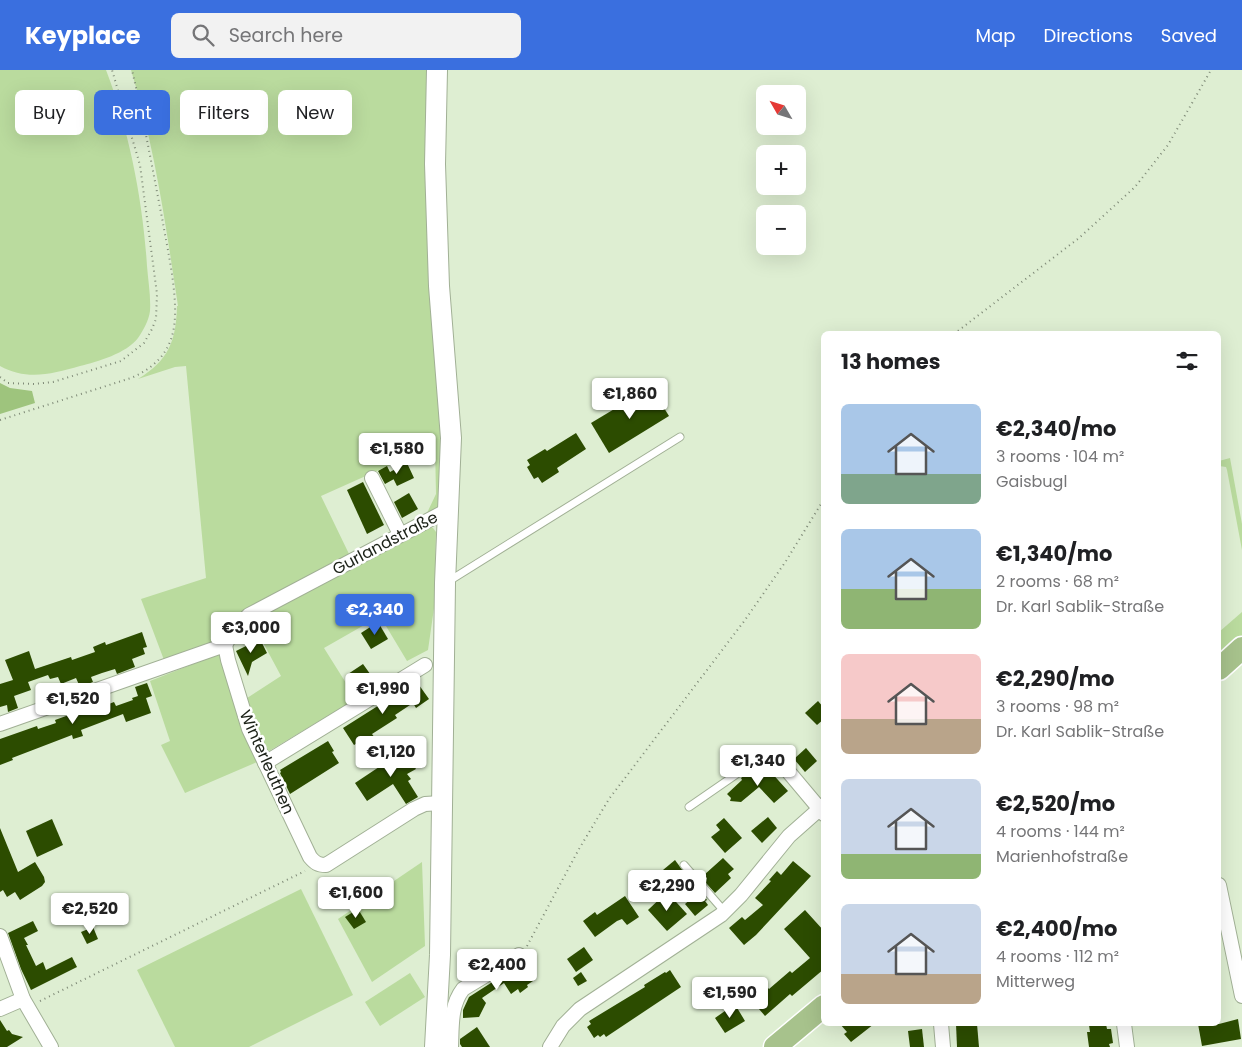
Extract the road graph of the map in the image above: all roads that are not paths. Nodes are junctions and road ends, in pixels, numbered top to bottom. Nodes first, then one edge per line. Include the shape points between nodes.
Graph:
1 (437, 70) edge
2 (680, 437) dead end
3 (372, 478) dead end
4 (448, 510) junction
5 (400, 534) junction
6 (445, 583) junction
7 (225, 645) junction
8 (1242, 648) edge
9 (425, 664) dead end
10 (1221, 667) edge
11 (0, 724) edge
12 (777, 758) joint
13 (265, 763) junction
14 (441, 803) junction
15 (689, 807) dead end
16 (821, 808) edge
17 (821, 810) edge
18 (684, 865) dead end
19 (1221, 895) edge
20 (724, 911) junction
21 (0, 936) edge
22 (519, 956) road end
23 (1242, 996) edge
24 (25, 1003) junction
25 (0, 1009) edge
26 (821, 1009) edge
27 (941, 1026) edge
28 (1124, 1026) edge
29 (51, 1047) edge
30 (435, 1047) edge
31 (451, 1047) edge
32 (550, 1047) edge
33 (775, 1047) edge
34 (943, 1047) edge
35 (1128, 1047) edge

1 - 4 main road via 435,164 439,286 451,419
2 - 6 lane
3 - 5 street
4 - 5 street, Gurlandstraße
4 - 6 main road
5 - 7 street, Gurlandstraße via 248,615
6 - 14 main road
7 - 11 street
7 - 13 street, Winterleuthen via 244,714
8 - 10 main road
9 - 13 street
12 - 15 lane via 770,752
12 - 16 street
13 - 14 street, Winterleuthen via 310,857 322,865 414,809
14 - 30 main road via 440,955
17 - 20 street via 785,840
18 - 20 lane
19 - 23 street
20 - 32 street via 580,1009 563,1026
21 - 24 street
22 - 31 street via 463,989 457,997
24 - 25 street
24 - 29 street
26 - 33 main road
27 - 34 street
28 - 35 street

